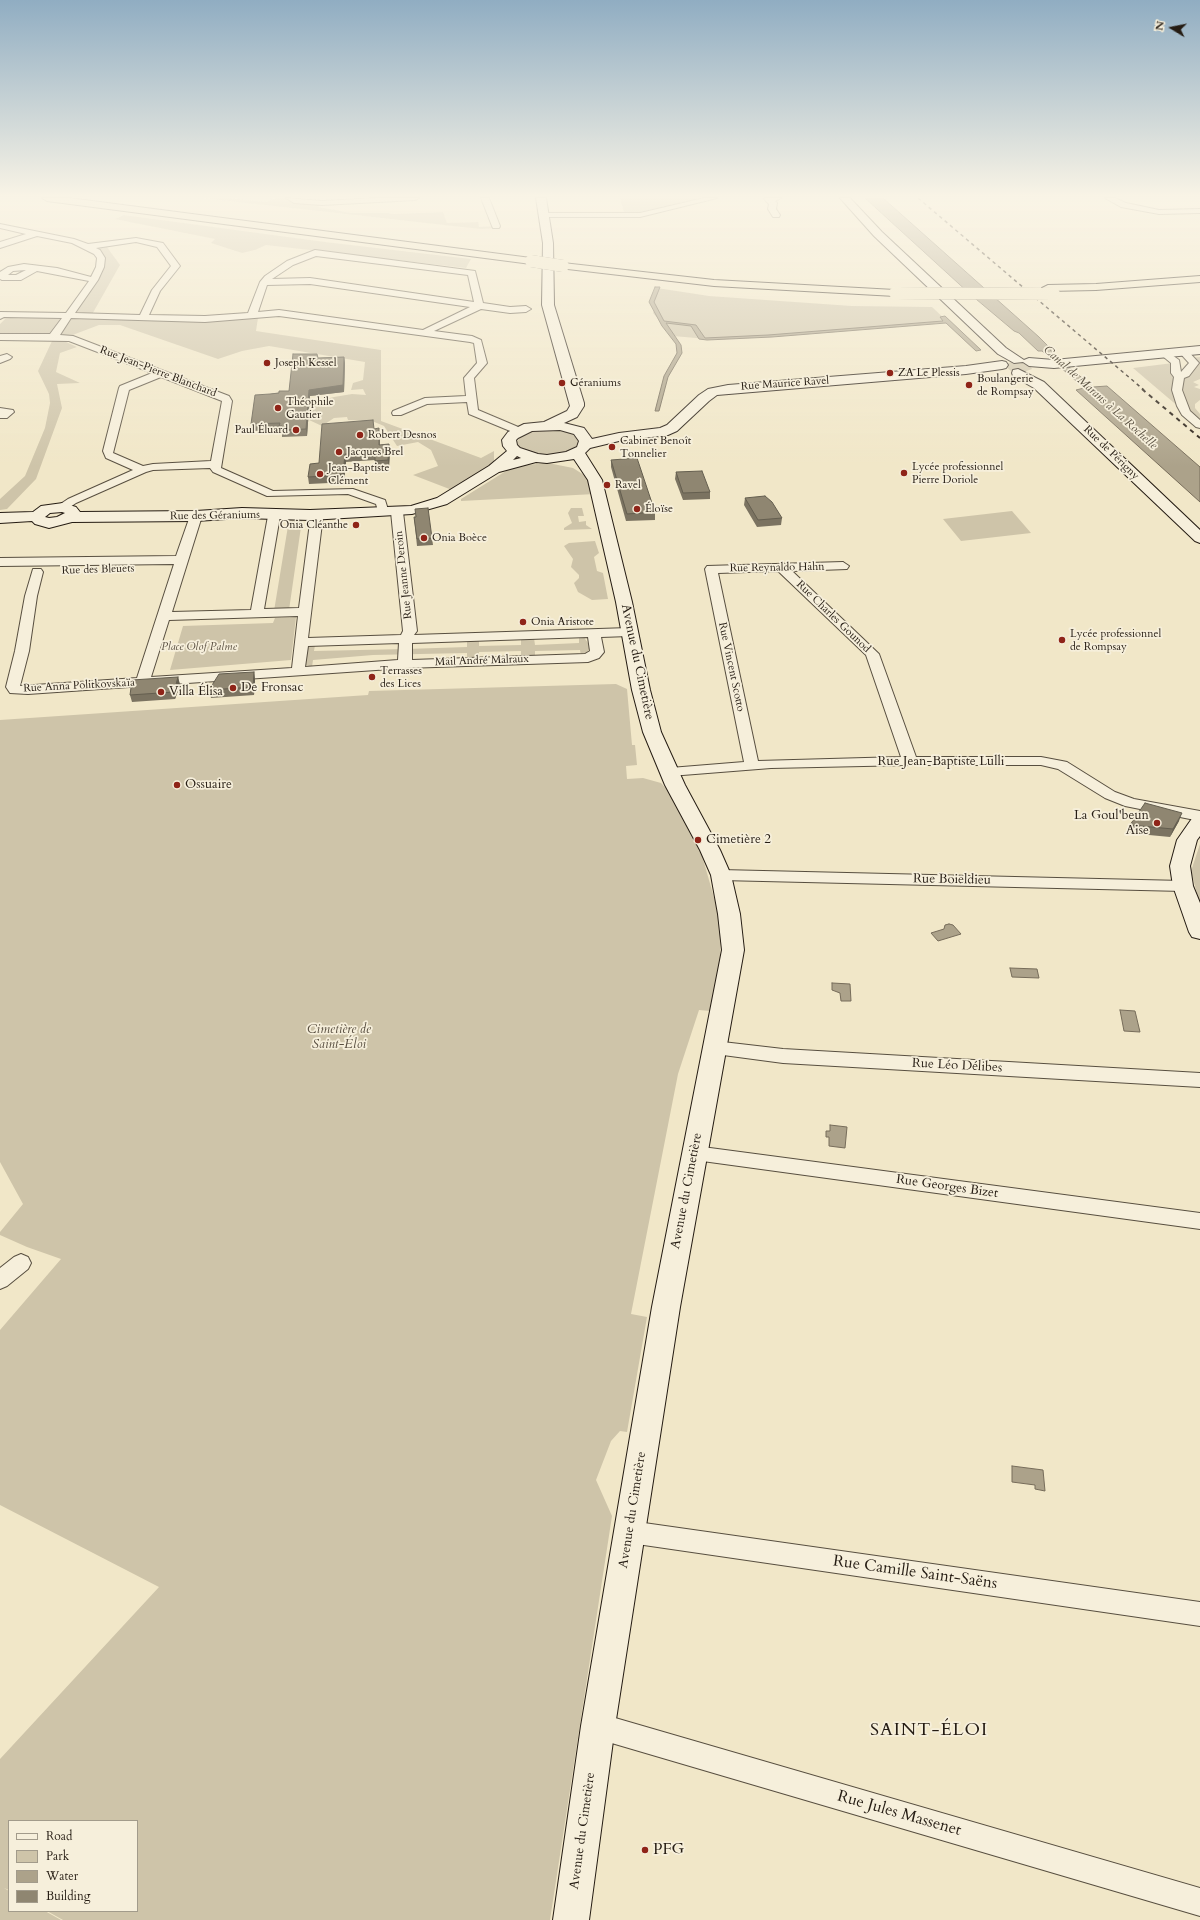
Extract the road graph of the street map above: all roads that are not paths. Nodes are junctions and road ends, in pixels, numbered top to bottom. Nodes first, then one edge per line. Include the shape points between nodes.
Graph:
1 (89, 288) edge
2 (158, 288) edge
3 (262, 288) edge
4 (355, 288) edge
5 (475, 288) edge
6 (548, 288) edge
7 (818, 288) edge
8 (936, 288) edge
9 (1092, 288) edge
10 (1178, 288) edge
11 (1051, 291) junction
12 (479, 306) junction
13 (526, 309) dead end
14 (0, 315) edge
15 (69, 315) junction
16 (252, 315) junction
17 (143, 318) junction
18 (425, 332) junction
19 (0, 337) edge
20 (53, 337) junction
21 (1200, 350) edge
22 (1184, 352) junction
23 (1165, 354) junction
24 (1015, 364) junction
25 (161, 373) junction
26 (1179, 376) junction
27 (471, 399) junction
28 (397, 413) dead end
29 (572, 414) junction
30 (549, 425) junction
31 (1200, 425) edge
32 (519, 431) junction
33 (582, 441) junction
34 (515, 451) junction
35 (536, 458) junction
36 (558, 458) junction
37 (216, 464) junction
38 (494, 469) junction
39 (142, 470) junction
40 (594, 480) junction
41 (66, 512) junction
42 (390, 512) junction
43 (317, 515) junction
44 (196, 516) junction
45 (274, 516) junction
46 (0, 518) edge
47 (1200, 538) edge
48 (0, 562) edge
49 (15, 562) junction
50 (180, 564) junction
51 (843, 566) dead end
52 (781, 568) junction
53 (711, 569) joint
54 (37, 572) junction
55 (305, 612) junction
56 (257, 614) junction
57 (164, 616) junction
58 (629, 632) junction
59 (594, 633) junction
60 (406, 638) junction
61 (302, 642) junction
62 (405, 664) junction
63 (298, 670) junction
64 (143, 682) junction
65 (910, 761) junction
66 (752, 765) junction
67 (670, 772) junction
68 (1200, 816) edge
69 (1200, 821) edge
70 (720, 875) junction
71 (1182, 886) junction
72 (1200, 932) edge
73 (714, 1048) junction
74 (1200, 1080) edge
75 (695, 1153) junction
76 (1200, 1221) edge
77 (22, 1263) dead end
78 (0, 1280) edge
79 (630, 1532) junction
80 (1200, 1614) edge
81 (598, 1726) junction
82 (1200, 1902) edge
83 (570, 1920) edge

1 - 15 street
2 - 17 street
3 - 16 street
4 - 12 street
5 - 12 street
6 - 29 street via 548,305 576,396 577,406
7 - 11 highway, bridge via 894,291
8 - 24 street, Rue de Périgny
9 - 11 highway
10 - 11 highway
12 - 13 street via 510,310
12 - 18 street
14 - 15 street
15 - 17 street
15 - 20 street
16 - 17 street via 205,319
16 - 18 street via 294,314
18 - 27 street via 478,342 482,363 469,378
19 - 20 street, Rue Jean-Pierre Blanchard
20 - 25 street, Rue Jean-Pierre Blanchard via 70,338
21 - 22 street
22 - 23 street
22 - 26 street via 1194,363 1185,374
23 - 24 street via 1054,364
23 - 26 street via 1176,362 1176,373
24 - 33 street, Rue Maurice Ravel via 728,389 713,392 672,428 663,432
24 - 47 street, Rue de Périgny
25 - 37 street, Rue Jean-Pierre Blanchard via 227,400
25 - 39 street via 124,388 108,451 110,456
26 - 31 street via 1177,390 1182,406
27 - 28 street via 425,401
27 - 32 street via 473,412
29 - 30 street
29 - 33 street, Avenue du Cimetière
30 - 32 street
30 - 33 street via 560,426
32 - 34 street via 509,440
33 - 36 street, Rue Maurice Ravel
33 - 40 street, Avenue du Cimetière
34 - 35 street
34 - 38 street, Rue des Géraniums
35 - 36 street
35 - 38 street, Rue des Géraniums
36 - 40 street via 582,470
37 - 39 street via 153,467
37 - 42 street via 217,470 270,494 349,491 381,502
38 - 42 street, Rue des Géraniums via 442,501 423,508
39 - 41 street via 72,501
40 - 58 street, Avenue du Cimetière
41 - 44 street, Rue des Géraniums
41 - 46 street, Rue des Géraniums via 46,509 37,516
42 - 43 street, Rue des Géraniums
42 - 60 street, Rue Jeanne Deroin via 410,631
43 - 45 street, Rue des Géraniums
43 - 55 street
44 - 45 street, Rue des Géraniums via 242,513
44 - 50 street
45 - 56 street
48 - 49 street, Rue des Bleuets
49 - 50 street, Rue des Bleuets
49 - 54 street, Rue des Bleuets via 16,570
50 - 54 street, Rue des Bleuets
50 - 57 street
51 - 52 street, Rue Reynaldo Hahn
52 - 53 street, Rue Reynaldo Hahn
52 - 65 street, Rue Charles Gounod via 872,654
53 - 66 street, Rue Vincent Scotto
54 - 64 street, Rue Anna Politkovskaïa via 13,688 28,690
55 - 56 street
55 - 61 street
56 - 57 street
57 - 64 street
58 - 59 street, Mail André Malraux
58 - 67 street, Avenue du Cimetière via 652,732
59 - 60 street, Mail André Malraux
59 - 62 street, Mail André Malraux via 597,652 588,658
60 - 61 street, Mail André Malraux
60 - 62 street, Rue Jeanne Deroin
61 - 63 street
62 - 63 street, Mail André Malraux
63 - 64 street
65 - 66 street, Rue Jean-Baptiste Lulli
65 - 68 street, Rue Jean-Baptiste Lulli via 1041,761 1062,765 1110,795 1130,803
66 - 67 street, Rue Jean-Baptiste Lulli
67 - 70 street, Avenue du Cimetière
69 - 71 street via 1187,840 1182,856
70 - 71 street, Rue Boieldieu
70 - 73 street, Avenue du Cimetière via 729,914 733,950
71 - 72 street
73 - 74 street, Rue Léo Délibes via 783,1056
73 - 75 street, Avenue du Cimetière
75 - 76 street, Rue Georges Bizet
75 - 79 street, Avenue du Cimetière via 666,1307
77 - 78 street
79 - 80 street, Rue Camille Saint-Saëns
79 - 81 street, Avenue du Cimetière
81 - 82 street, Rue Jules Massenet
81 - 83 street, Avenue du Cimetière

